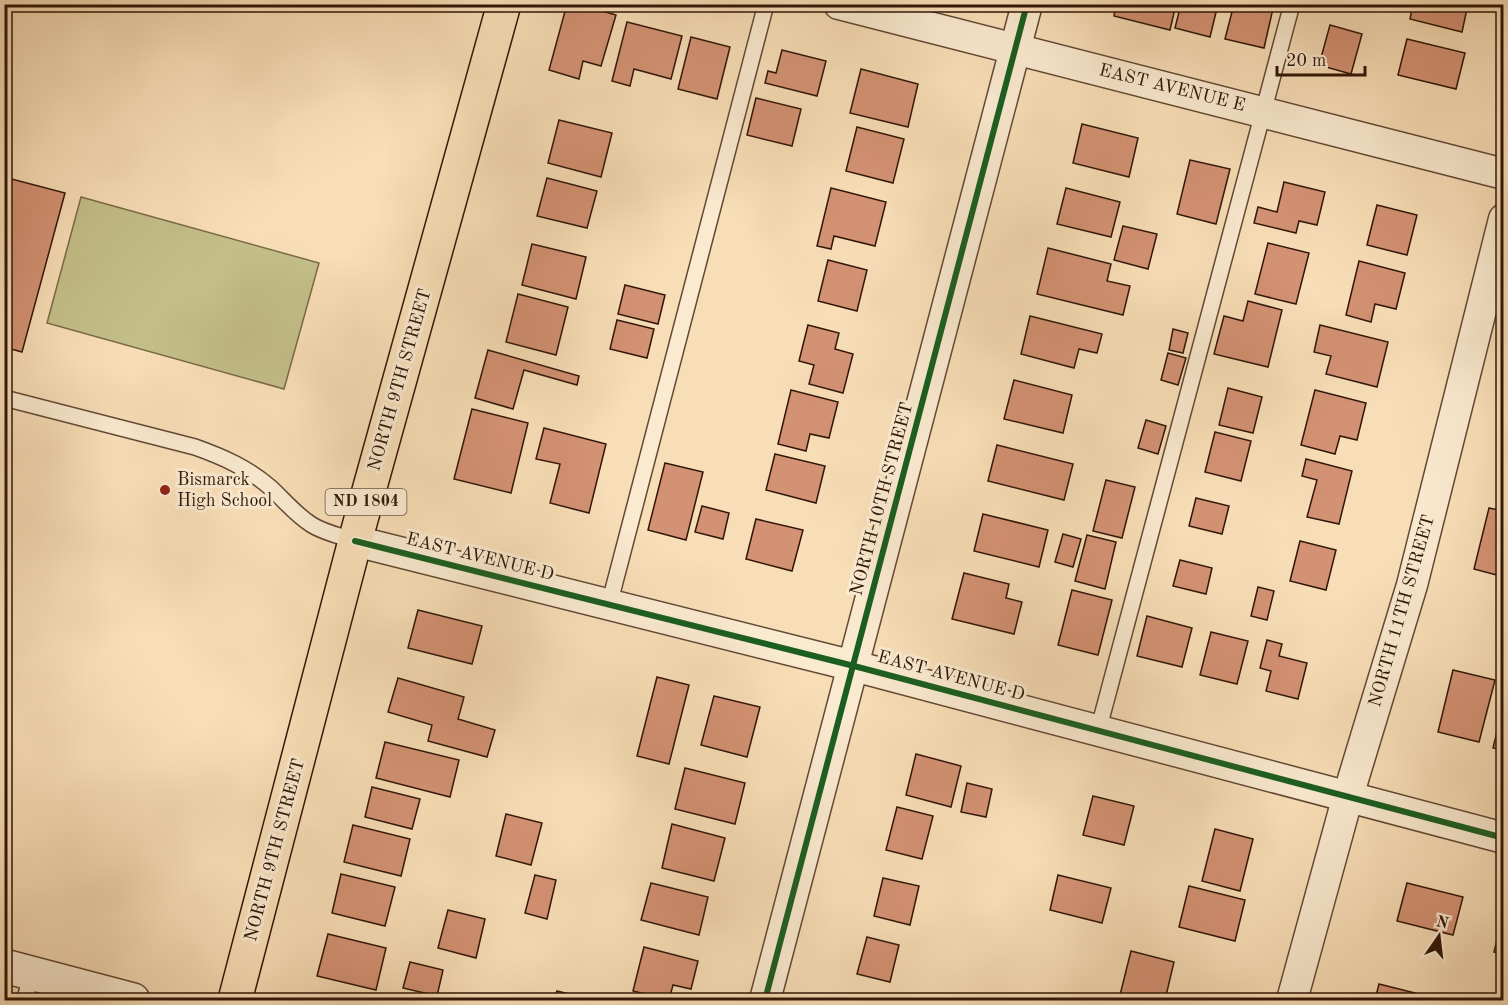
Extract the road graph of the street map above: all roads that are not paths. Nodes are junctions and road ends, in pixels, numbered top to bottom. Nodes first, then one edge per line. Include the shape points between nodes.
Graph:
1 (504, 4) edge
2 (766, 4) edge
3 (839, 4) edge
4 (1027, 4) edge
5 (1292, 4) edge
6 (1015, 48) junction
7 (1263, 111) junction
8 (1503, 174) edge
9 (1503, 219) edge
10 (4, 398) edge
11 (355, 541) junction
12 (609, 605) junction
13 (854, 666) junction
14 (1098, 731) junction
15 (1348, 796) junction
16 (1503, 838) edge
17 (20, 980) edge
18 (134, 1000) edge
19 (235, 1000) edge
20 (765, 1000) edge
21 (1292, 1000) edge

1 - 11 main road, NORTH 9TH STREET / ND 1804
2 - 12 lane
3 - 6 street, EAST AVENUE E
4 - 6 street, NORTH 10TH STREET
5 - 7 lane
6 - 7 street, EAST AVENUE E
6 - 13 street, NORTH 10TH STREET
7 - 8 street, EAST AVENUE E
7 - 14 lane
9 - 15 street, NORTH 11TH STREET via 1412,585
10 - 11 lane via 224,457 249,470 315,527
11 - 12 street, EAST AVENUE D
11 - 19 main road, NORTH 9TH STREET / ND 1804
12 - 13 street, EAST AVENUE D
13 - 14 street, EAST AVENUE D
13 - 20 street, NORTH 10TH STREET
14 - 15 street, EAST AVENUE D
15 - 16 street, EAST AVENUE D
15 - 21 street, NORTH 11TH STREET
17 - 18 street

